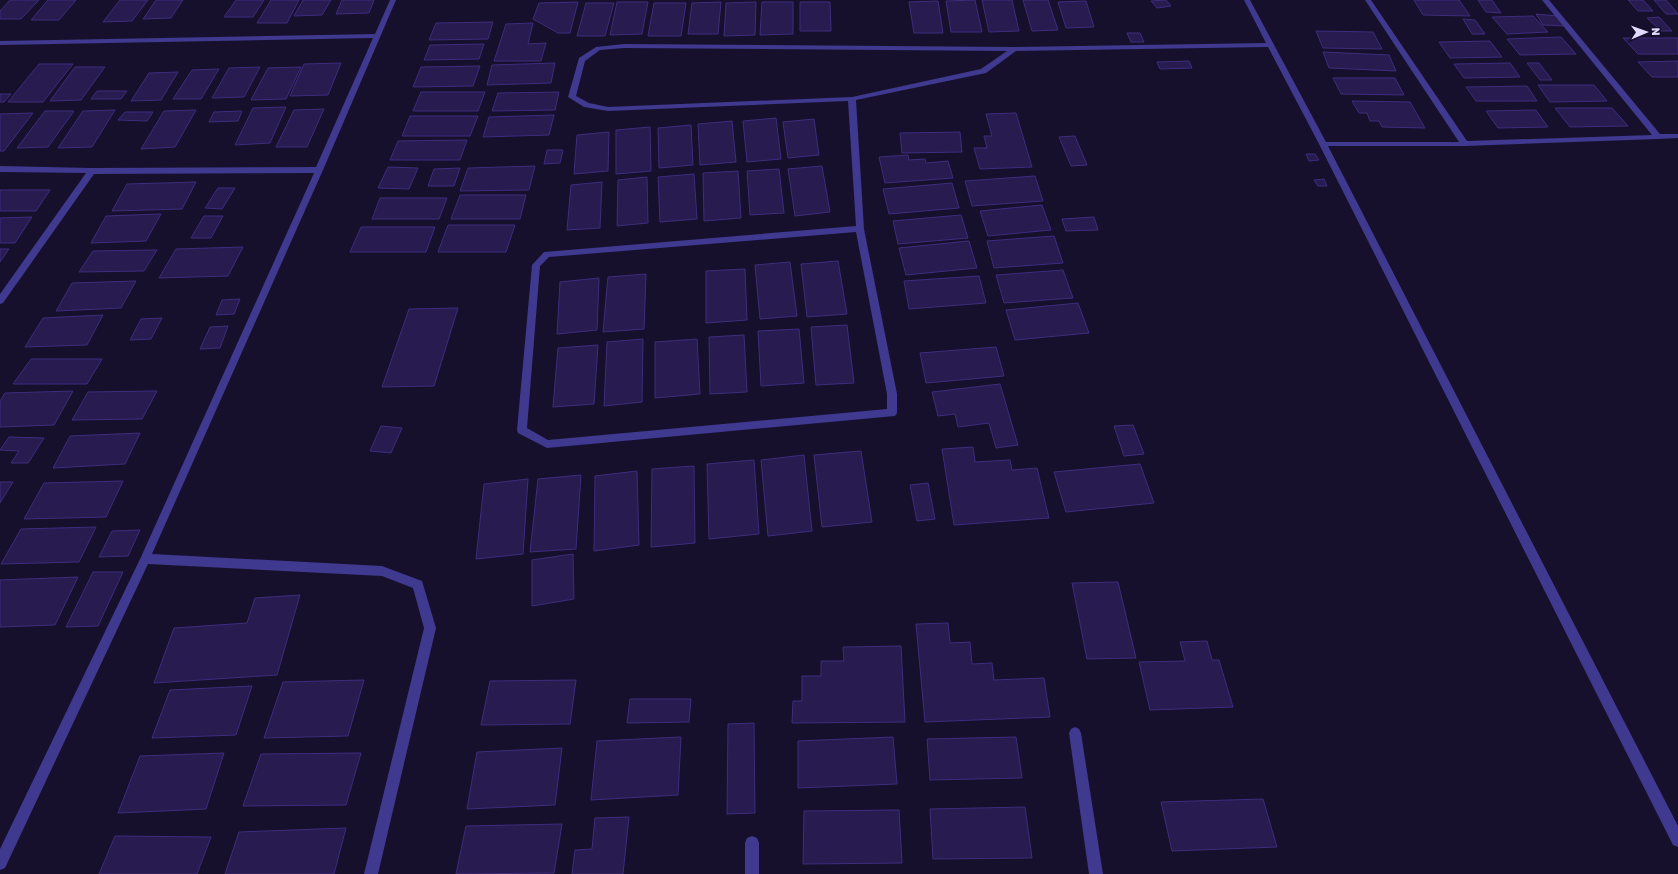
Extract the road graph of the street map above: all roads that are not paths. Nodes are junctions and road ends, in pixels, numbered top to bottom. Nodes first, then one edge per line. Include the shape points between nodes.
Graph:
1 (393, 0) edge
2 (1247, 0) edge
3 (1368, 0) edge
4 (1545, 0) edge
5 (377, 36) junction
6 (0, 43) edge
7 (1271, 45) junction
8 (1014, 49) junction
9 (852, 99) junction
10 (1678, 136) edge
11 (1658, 137) junction
12 (1323, 144) junction
13 (1465, 144) junction
14 (0, 169) edge
15 (319, 170) junction
16 (92, 171) junction
17 (860, 229) junction
18 (0, 302) edge
19 (145, 559) junction
20 (1075, 733) dead end
21 (1678, 840) edge
22 (752, 843) dead end
23 (0, 863) edge
24 (371, 874) edge
25 (752, 874) edge
26 (1096, 874) edge

1 - 5 street
2 - 7 street
3 - 13 street
4 - 11 street
5 - 6 street
5 - 15 street
7 - 8 street
7 - 12 street
8 - 9 street via 983,71
8 - 9 street via 624,46 598,48 582,60 572,97 587,105 608,109
9 - 17 street
10 - 11 street
11 - 13 street
12 - 13 street
12 - 21 street
14 - 16 street
15 - 16 street
15 - 19 street
16 - 18 street
17 - 17 street via 892,394 892,413 547,444 522,430 536,266 547,254
19 - 23 street
19 - 24 street via 382,571 418,585 430,628
20 - 26 street
22 - 25 street

